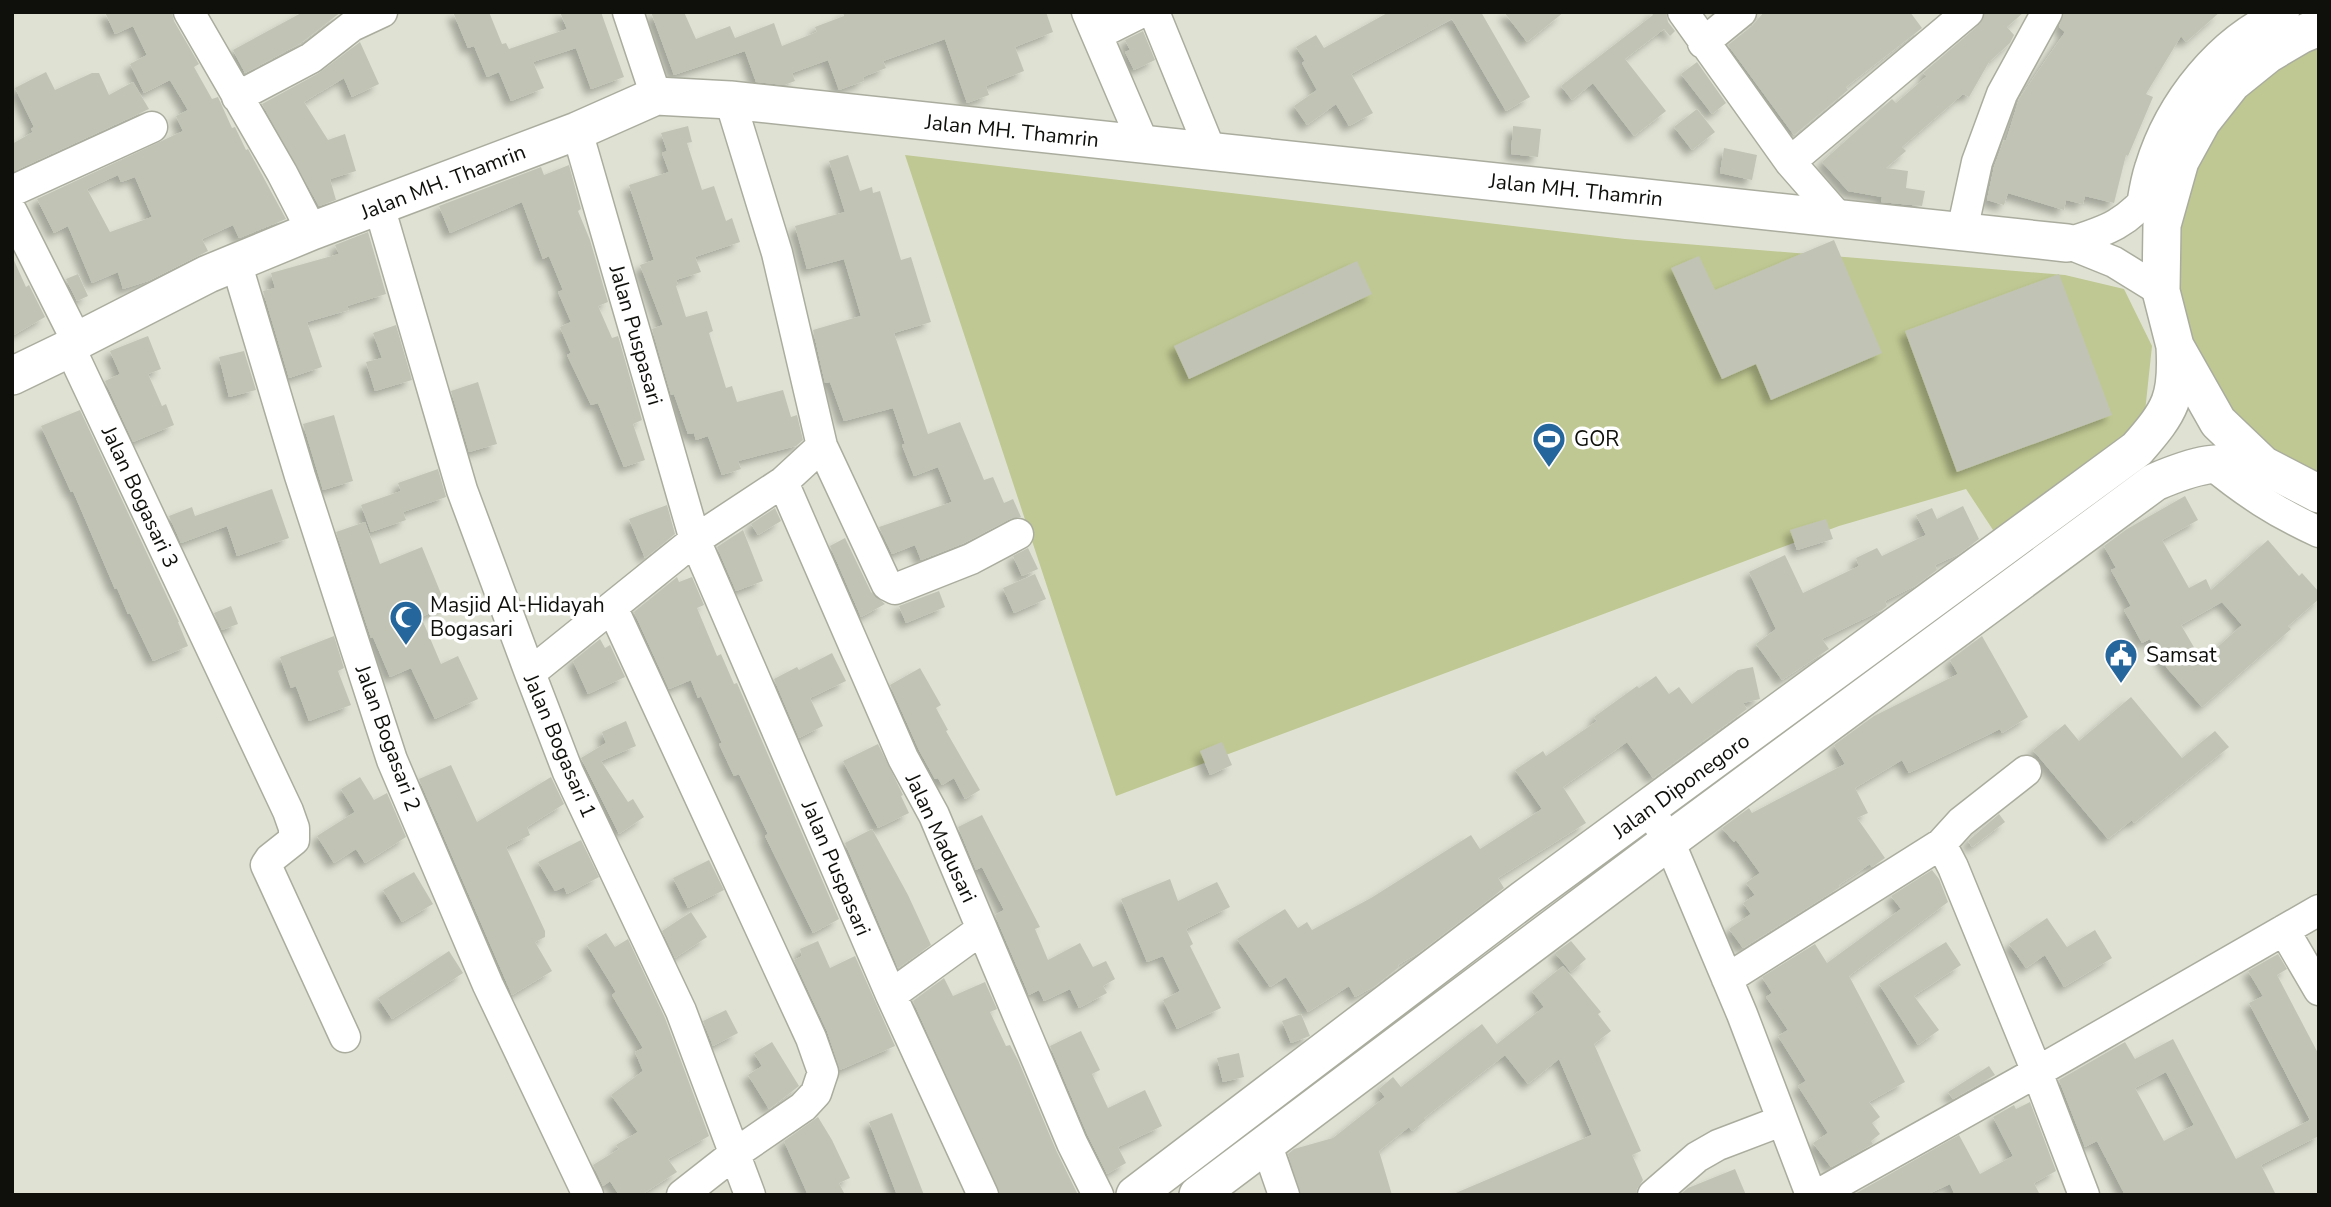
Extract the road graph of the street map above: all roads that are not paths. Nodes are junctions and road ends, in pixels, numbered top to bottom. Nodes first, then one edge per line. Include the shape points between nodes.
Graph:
1 (189, 12) edge
2 (382, 12) edge
3 (628, 12) edge
4 (1142, 12) edge
5 (1154, 12) edge
6 (1682, 12) edge
7 (1741, 12) edge
8 (1968, 12) edge
9 (2047, 12) edge
10 (2284, 12) edge
11 (2319, 17) edge
12 (1093, 23) edge
13 (2319, 27) edge
14 (1703, 43) junction
15 (2268, 54) junction
16 (656, 96) junction
17 (237, 97) junction
18 (730, 100) junction
19 (152, 127) dead end
20 (577, 131) junction
21 (1144, 145) junction
22 (1211, 152) junction
23 (2180, 161) junction
24 (1790, 162) junction
25 (12, 191) edge
26 (2142, 205) junction
27 (379, 206) junction
28 (12, 212) edge
29 (1839, 218) junction
30 (1962, 230) junction
31 (312, 231) junction
32 (2067, 243) junction
33 (236, 262) junction
34 (2161, 291) junction
35 (74, 345) junction
36 (2175, 346) junction
37 (12, 376) edge
38 (822, 446) junction
39 (2210, 463) junction
40 (2263, 465) junction
41 (783, 482) junction
42 (2319, 494) edge
43 (2319, 532) edge
44 (1018, 534) dead end
45 (695, 540) junction
46 (612, 607) junction
47 (530, 673) junction
48 (2026, 771) dead end
49 (1649, 810) junction
50 (1668, 841) junction
51 (1941, 844) junction
52 (2319, 910) edge
53 (982, 929) junction
54 (2284, 930) junction
55 (1727, 979) junction
56 (2319, 990) edge
57 (891, 995) junction
58 (345, 1037) dead end
59 (2037, 1072) junction
60 (1781, 1121) junction
61 (1266, 1143) junction
62 (733, 1155) junction
63 (588, 1195) edge
64 (682, 1195) edge
65 (750, 1195) edge
66 (983, 1195) edge
67 (1098, 1195) edge
68 (1135, 1195) edge
69 (1198, 1195) edge
70 (1284, 1195) edge
71 (1653, 1195) edge
72 (1811, 1195) edge
73 (1817, 1195) edge
74 (2084, 1195) edge

1 - 17 street
2 - 17 street via 352,26 311,58
3 - 16 street
4 - 12 street
5 - 22 street
6 - 14 street
7 - 14 street
8 - 24 street
9 - 30 street via 2002,94 1977,162
10 - 26 street via 2241,38 2210,64 2185,95 2155,155
11 - 15 main road
12 - 21 street
13 - 15 main road
14 - 24 street
15 - 23 main road via 2232,83 2202,121
16 - 18 main road, Jalan MH. Thamrin
16 - 20 main road, Jalan MH. Thamrin
17 - 31 street
18 - 21 main road, Jalan MH. Thamrin
18 - 38 street via 777,253
19 - 25 street
20 - 27 main road, Jalan MH. Thamrin
20 - 45 street, Jalan Puspasari
21 - 22 main road, Jalan MH. Thamrin
22 - 29 main road, Jalan MH. Thamrin
23 - 26 street
23 - 34 main road via 2162,225
24 - 29 street
26 - 32 street via 2122,222
27 - 31 main road, Jalan MH. Thamrin
27 - 47 street, Jalan Bogasari 1 via 462,490
28 - 35 street, Jalan Bogasari 3
29 - 30 main road, Jalan MH. Thamrin
30 - 32 main road, Jalan MH. Thamrin
31 - 33 main road, Jalan MH. Thamrin
32 - 34 street via 2114,262
33 - 35 main road, Jalan MH. Thamrin
33 - 63 street, Jalan Bogasari 2 via 392,760 488,985
34 - 36 main road
35 - 37 main road, Jalan MH. Thamrin
35 - 58 street, Jalan Bogasari 3 via 294,828 294,841 266,865
36 - 40 main road via 2218,422
36 - 49 main road, Jalan Diponegoro via 2171,405 2137,449
38 - 41 street
38 - 44 street via 891,588 971,559
39 - 40 main road, Jalan Diponegoro
39 - 43 street via 2248,494
39 - 50 main road, Jalan Diponegoro via 2155,482
40 - 42 main road
41 - 45 street
41 - 53 street, Jalan Madusari
45 - 46 street
45 - 57 street, Jalan Puspasari
46 - 47 street
46 - 62 street via 823,1072 816,1093 803,1107
47 - 62 street, Jalan Bogasari 1 via 568,772 681,1011
48 - 51 street via 1961,822
49 - 50 street
49 - 68 main road, Jalan Diponegoro
50 - 55 street
50 - 61 main road, Jalan Diponegoro
51 - 55 street
51 - 59 street
52 - 54 street
53 - 57 street
53 - 67 street, Jalan Madusari
54 - 56 street
54 - 59 street
55 - 60 street
57 - 66 street, Jalan Puspasari
59 - 73 street
59 - 74 street
60 - 71 street via 1697,1157
60 - 72 street
61 - 69 main road, Jalan Diponegoro
61 - 70 street
62 - 64 street
62 - 65 street, Jalan Bogasari 1

